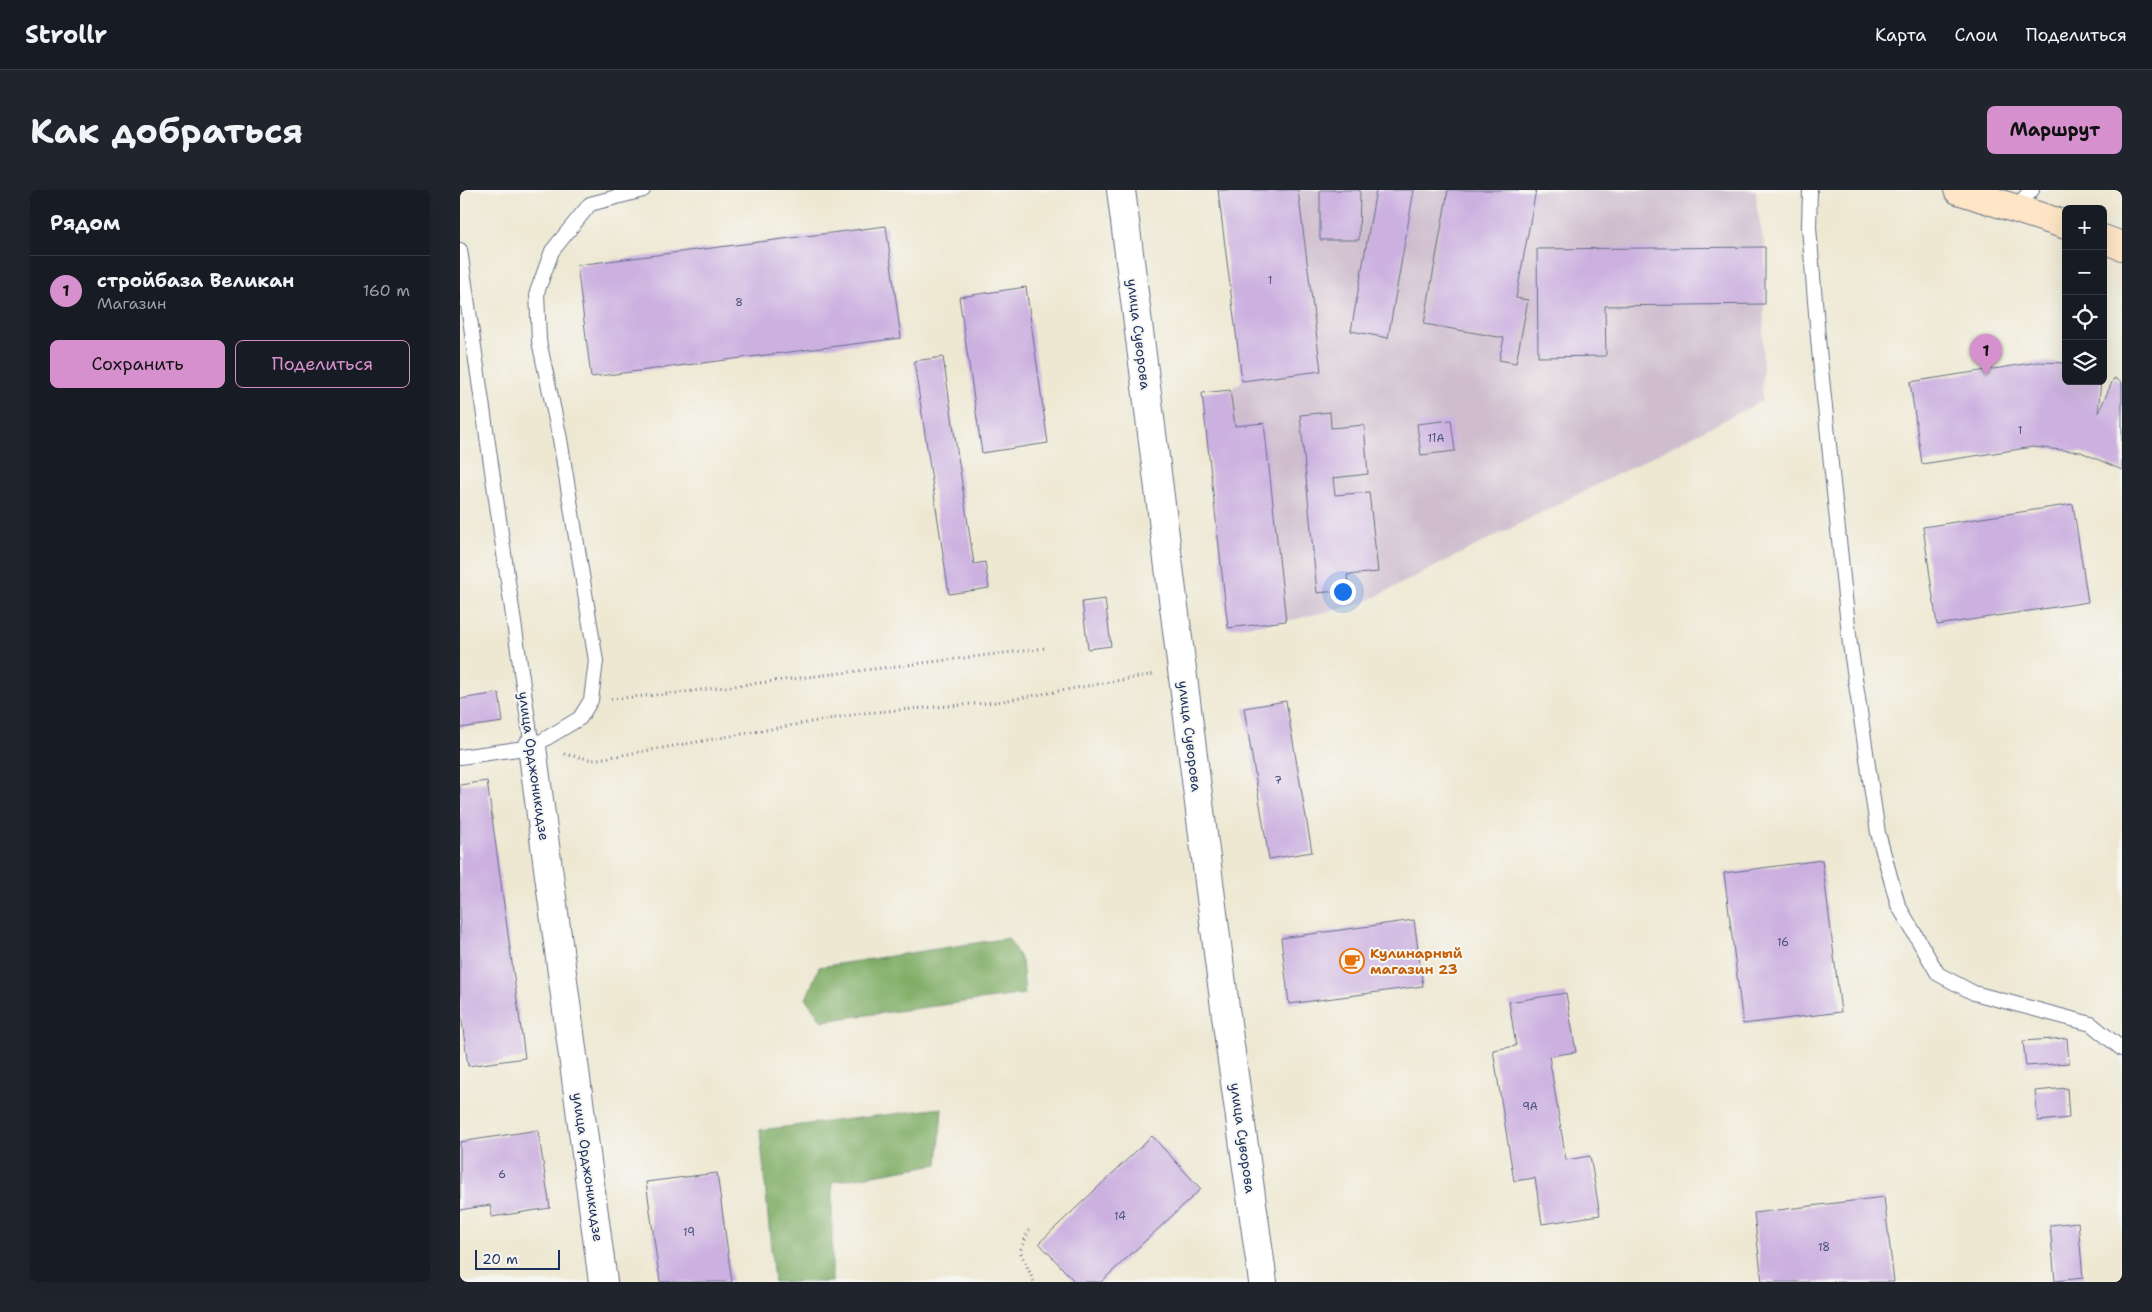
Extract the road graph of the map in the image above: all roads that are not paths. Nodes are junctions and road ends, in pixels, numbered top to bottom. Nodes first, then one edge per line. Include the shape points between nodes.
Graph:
1 (643, 190) edge
2 (1121, 190) edge
3 (1810, 190) edge
4 (1958, 190) edge
5 (1989, 194) edge
6 (2023, 198) edge
7 (2062, 222) edge
8 (2107, 240) edge
9 (2122, 246) edge
10 (460, 250) edge
11 (532, 747) junction
12 (460, 757) edge
13 (2122, 1049) edge
14 (603, 1282) edge
15 (1264, 1282) edge

1 - 11 lane via 590,204 552,251 536,292 539,341 560,439 596,661 591,700 580,718
2 - 15 street, улица Суворова via 1229,1039
3 - 13 lane via 1808,227 1818,341 1850,644 1878,833 1898,905 1938,974 1974,993 2091,1024
4 - 5 main road
5 - 6 main road
6 - 7 main road
8 - 9 main road
10 - 11 lane, улица Орджоникидзе
11 - 12 lane
11 - 14 street, улица Орджоникидзе

